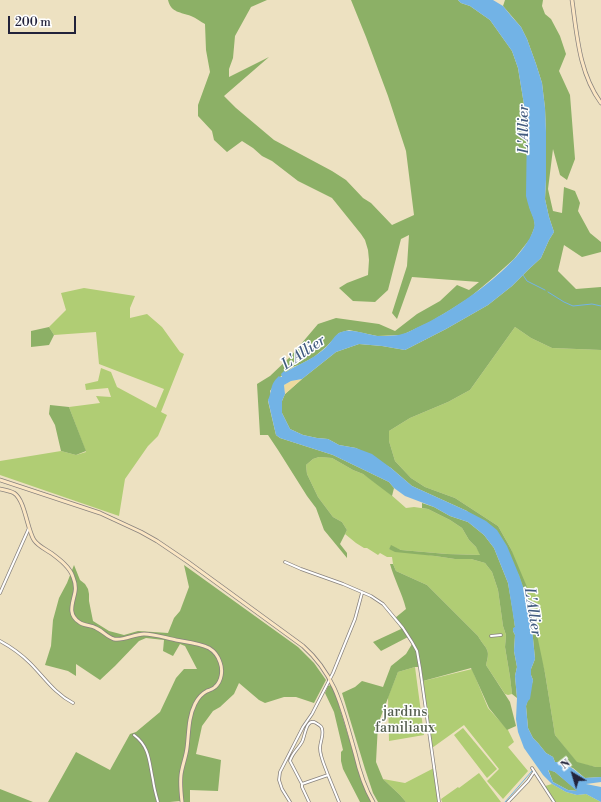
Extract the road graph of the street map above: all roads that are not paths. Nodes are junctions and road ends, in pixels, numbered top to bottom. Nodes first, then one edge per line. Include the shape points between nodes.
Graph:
1 (572, 0) edge
2 (601, 103) edge
3 (0, 480) edge
4 (0, 489) edge
5 (29, 528) junction
6 (285, 562) dead end
7 (0, 593) edge
8 (362, 593) junction
9 (501, 635) dead end
10 (491, 636) dead end
11 (0, 641) edge
12 (330, 679) junction
13 (73, 703) dead end
14 (134, 735) dead end
15 (532, 768) dead end
16 (534, 772) junction
17 (328, 775) junction
18 (538, 778) junction
19 (528, 781) junction
20 (302, 784) junction
21 (158, 802) edge
22 (182, 802) edge
23 (290, 802) edge
24 (309, 802) edge
25 (339, 802) edge
26 (373, 802) edge
27 (439, 802) edge
28 (508, 802) edge
29 (554, 802) edge

1 - 2 street via 584,68
3 - 12 street via 100,513 141,532 194,566 286,633 309,652
4 - 5 street via 12,492 18,497
5 - 7 street
5 - 22 street via 36,542 57,558 73,575 75,588 71,608 78,622 98,628 113,638 148,634 202,646 218,656 222,666 219,681 214,688 200,696 190,718 187,751 181,775
6 - 8 street
8 - 12 street via 355,618
8 - 27 street via 385,606 417,651
9 - 10 street
11 - 13 street via 22,654 63,698
12 - 23 street via 280,772 282,789
12 - 26 street via 338,695 360,773
14 - 21 street via 146,749
15 - 16 street
16 - 18 street
16 - 19 street
17 - 20 street
17 - 20 street via 320,748 322,728 311,722 302,743 290,761
17 - 25 street
18 - 19 street via 531,778
18 - 29 street
19 - 28 street
20 - 24 street

